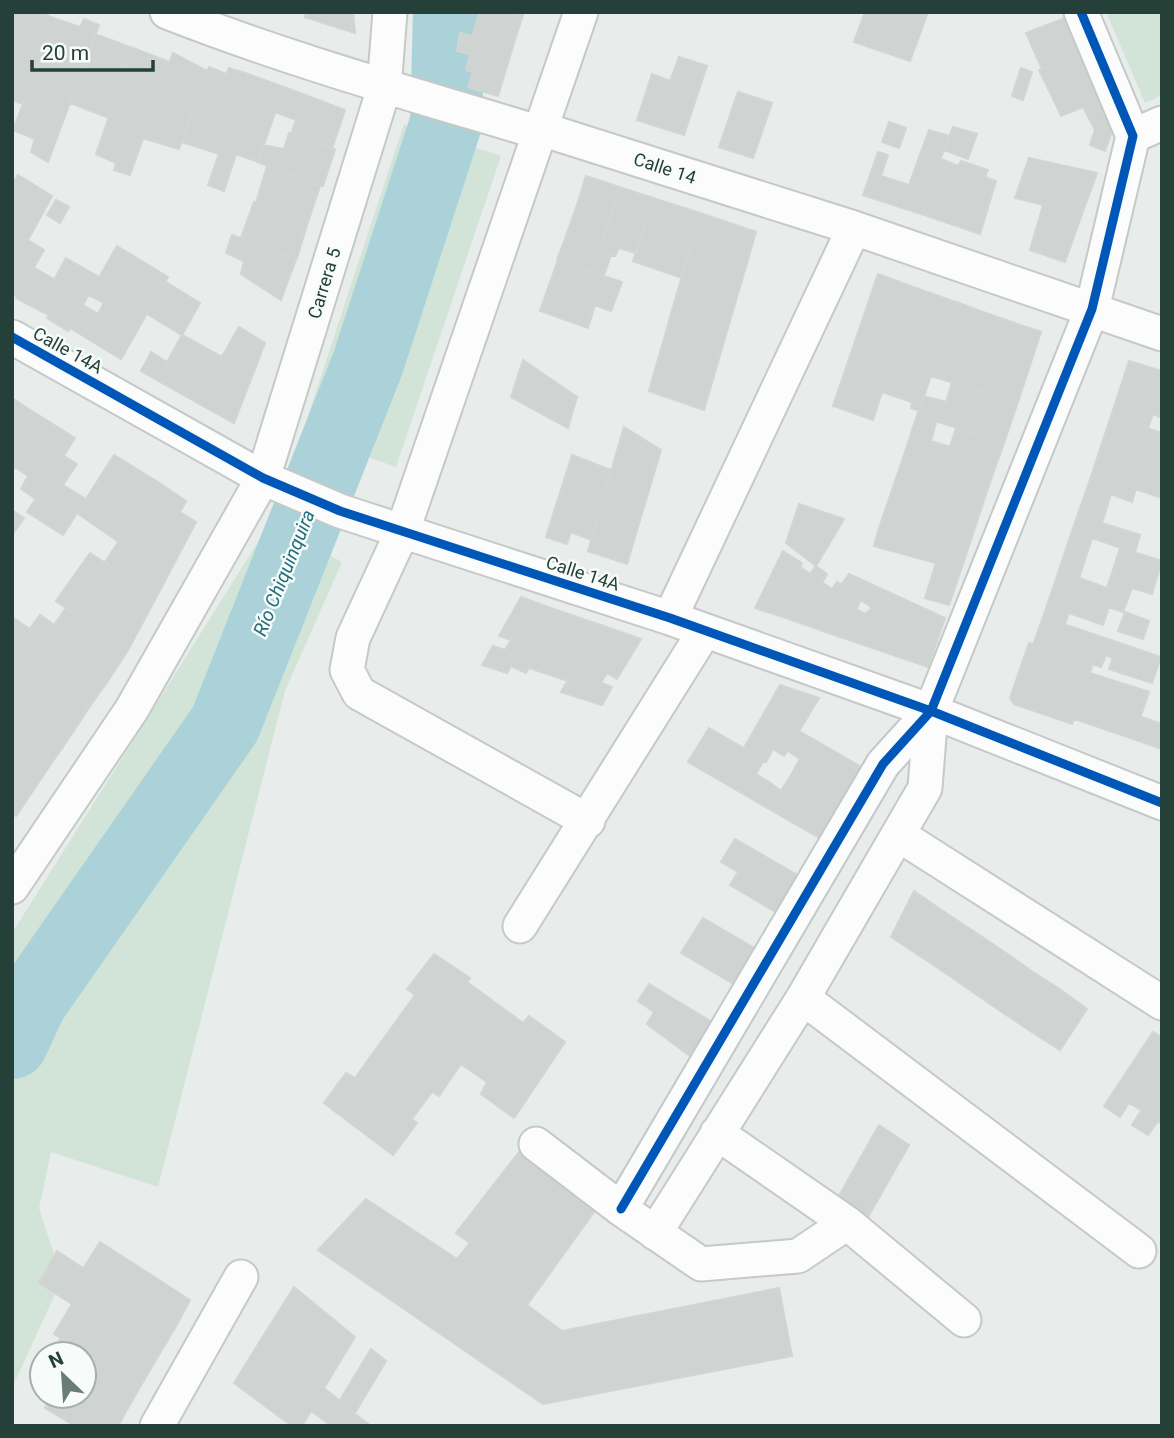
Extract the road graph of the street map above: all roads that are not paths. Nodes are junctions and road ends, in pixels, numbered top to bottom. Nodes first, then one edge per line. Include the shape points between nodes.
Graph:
1 (167, 12) edge
2 (390, 12) edge
3 (581, 12) edge
4 (1081, 12) edge
5 (384, 88) junction
6 (1147, 130) edge
7 (541, 133) junction
8 (854, 229) junction
9 (1092, 309) junction
10 (1162, 334) edge
11 (12, 337) edge
12 (276, 484) junction
13 (403, 530) junction
14 (670, 618) junction
15 (704, 632) junction
16 (931, 711) junction
17 (1162, 803) edge
18 (588, 821) junction
19 (899, 835) junction
20 (12, 887) edge
21 (520, 926) dead end
22 (803, 998) junction
23 (1162, 1003) edge
24 (717, 1133) junction
25 (536, 1144) dead end
26 (621, 1209) junction
27 (847, 1223) junction
28 (655, 1233) junction
29 (1139, 1251) dead end
30 (242, 1277) dead end
31 (964, 1320) dead end
32 (158, 1426) edge

1 - 5 street, Calle 14
2 - 5 street, Carrera 5
3 - 7 street
4 - 6 street
5 - 7 street, Calle 14
5 - 12 street, Carrera 5
6 - 9 street
7 - 8 street, Calle 14 via 551,132
7 - 13 street
8 - 9 street, Calle 14
8 - 14 street
9 - 10 street, Calle 14
9 - 16 street
11 - 12 street, Calle 14A
12 - 13 street, Calle 14A
12 - 20 street, Carrera 5
13 - 14 street, Calle 14A
13 - 18 street via 353,638 347,670 359,693
14 - 15 street, Calle 14A
15 - 16 street, Calle 14A
15 - 18 street
16 - 17 street, Calle 14A
16 - 19 street via 926,788
16 - 26 street via 883,764
18 - 21 street
19 - 22 street
19 - 23 street
22 - 24 street
22 - 29 street
24 - 27 street
24 - 28 street
25 - 26 street
26 - 28 street
27 - 28 street via 797,1256 701,1264
27 - 31 street
30 - 32 street

